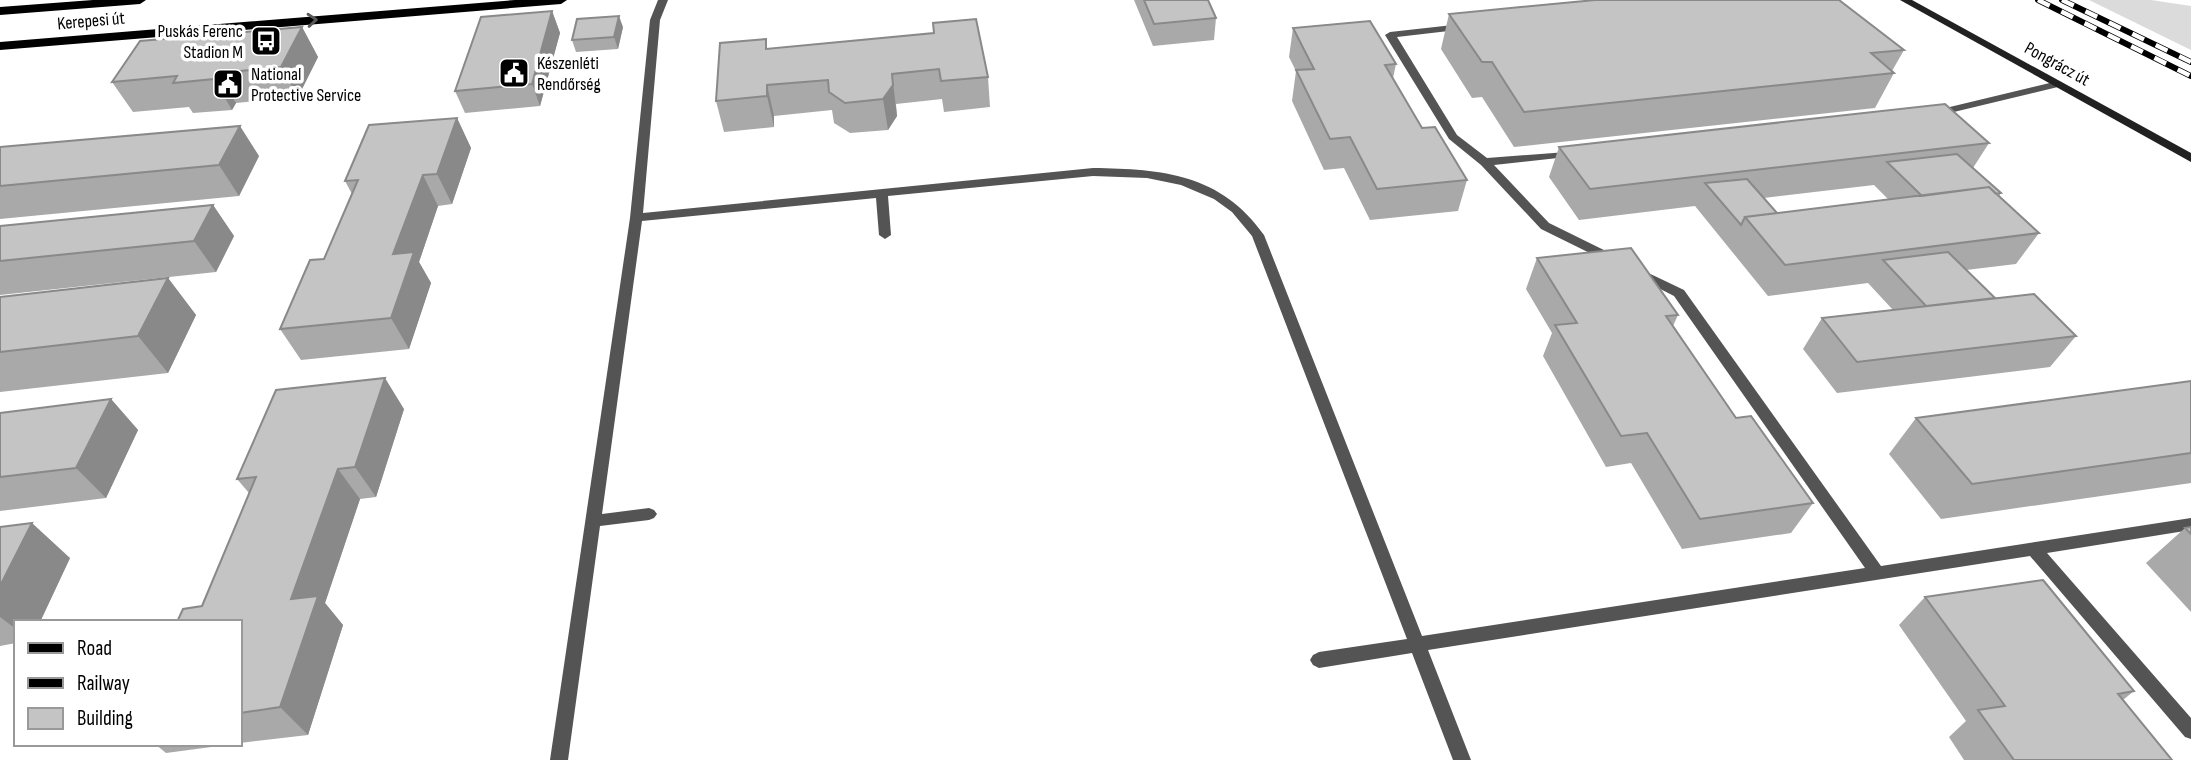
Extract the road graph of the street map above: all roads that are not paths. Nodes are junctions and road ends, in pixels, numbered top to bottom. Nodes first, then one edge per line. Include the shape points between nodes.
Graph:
1 (140, 0) edge
2 (561, 0) edge
3 (663, 0) edge
4 (1905, 0) edge
5 (0, 11) edge
6 (1482, 25) edge
7 (0, 46) edge
8 (2058, 84) junction
9 (1915, 118) edge
10 (1593, 151) edge
11 (2191, 158) edge
12 (1485, 162) junction
13 (882, 193) junction
14 (636, 218) junction
15 (885, 235) dead end
16 (649, 514) dead end
17 (593, 521) junction
18 (2191, 524) edge
19 (2033, 548) junction
20 (1877, 572) junction
21 (1418, 645) junction
22 (1319, 660) dead end
23 (2191, 731) edge
24 (559, 760) edge
25 (1462, 760) edge

1 - 5 main road, Kerepesi út
7 -> 2 main road, Kerepesi út
3 - 14 lane via 655,20
4 - 8 street, Pongrácz út
6 - 12 lane via 1390,35 1453,137
8 - 9 lane
8 - 11 street, Pongrácz út
10 - 12 lane
12 - 20 lane via 1545,226 1679,293
13 - 14 lane
13 - 15 lane
13 - 21 lane via 1131,172 1169,177 1232,205 1258,235
14 - 17 lane
16 - 17 lane
17 - 24 lane
18 - 19 lane
19 - 20 lane
19 - 23 lane
20 - 21 lane
21 - 22 lane
21 - 25 lane

